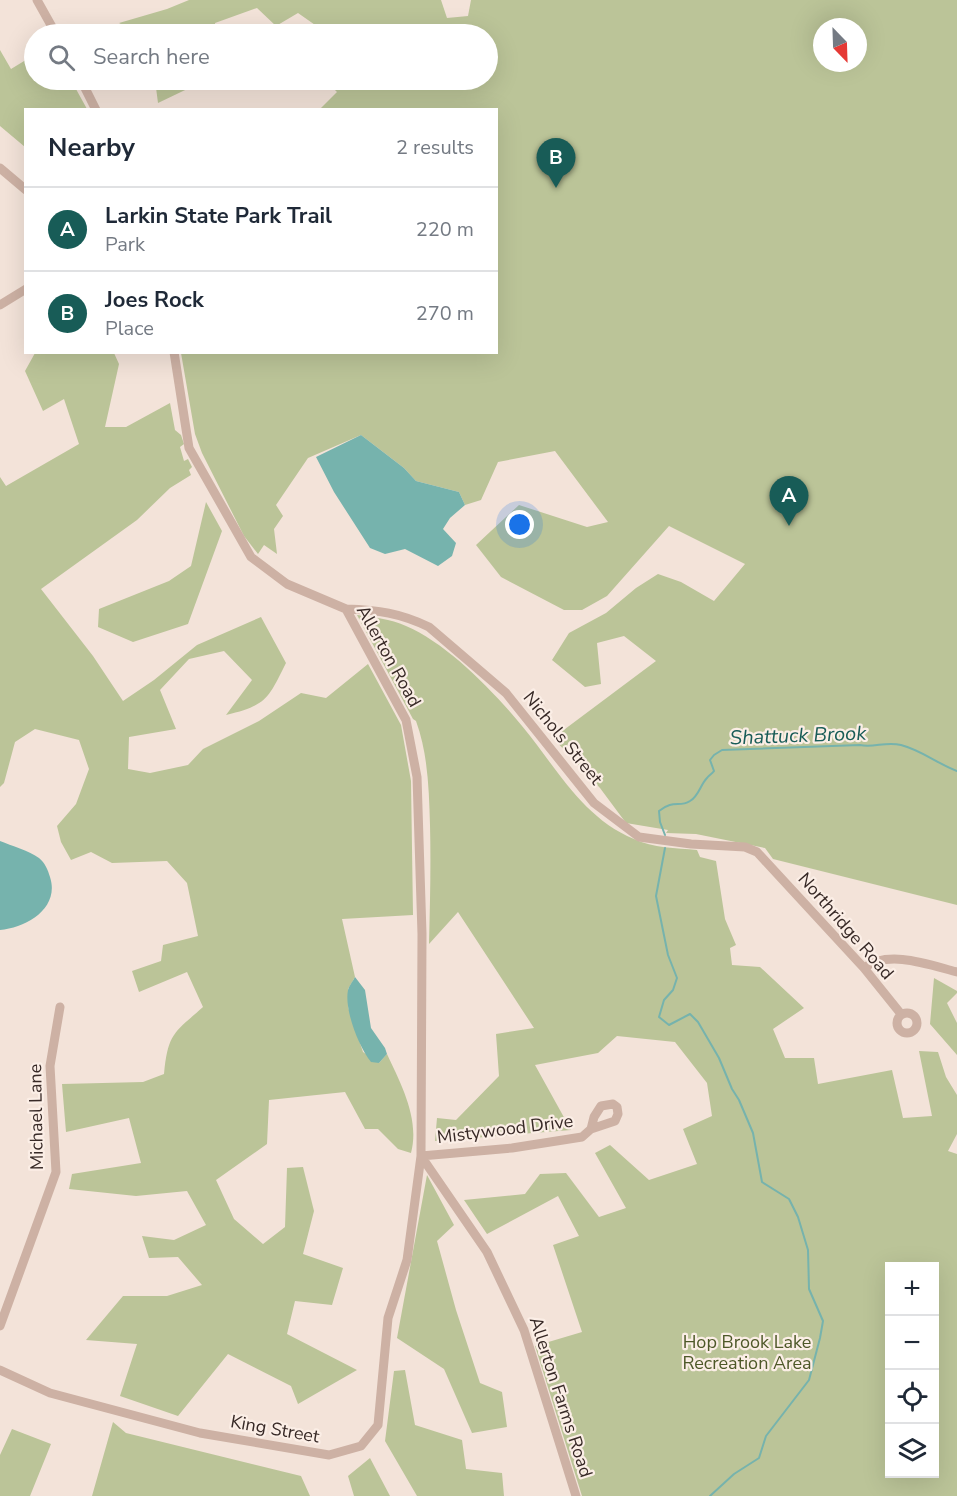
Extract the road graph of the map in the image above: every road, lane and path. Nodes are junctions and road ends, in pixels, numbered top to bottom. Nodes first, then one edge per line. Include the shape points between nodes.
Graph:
1 (38, 0) edge
2 (51, 24) edge
3 (86, 90) edge
4 (95, 108) edge
5 (0, 168) edge
6 (24, 188) edge
7 (24, 289) edge
8 (0, 305) edge
9 (174, 354) edge
10 (346, 609) junction
11 (766, 859) joint
12 (864, 968) junction
13 (957, 972) edge
14 (60, 1007) dead end
15 (901, 1014) dead end
16 (591, 1129) dead end
17 (421, 1156) junction
18 (0, 1326) edge
19 (0, 1370) edge
20 (576, 1496) edge

1 - 2 street
3 - 4 street
5 - 6 street
7 - 8 street
9 - 10 street, Allerton Road via 189,448 250,557 287,584
10 - 11 street, Nichols Street via 381,610 429,627 506,693 594,803 639,837 745,847
10 - 17 street, Allerton Road via 406,720 417,777 422,934
11 - 12 street, Northridge Road
12 - 13 street via 895,958
12 - 15 street, Northridge Road
14 - 18 street, Michael Lane via 50,1066 56,1172
16 - 17 street, Mistywood Drive via 582,1137
17 - 19 street, King Street via 407,1260 388,1318 378,1425 361,1446 329,1455 200,1433 50,1393
17 - 20 street, Allerton Farms Road via 487,1252 524,1330

